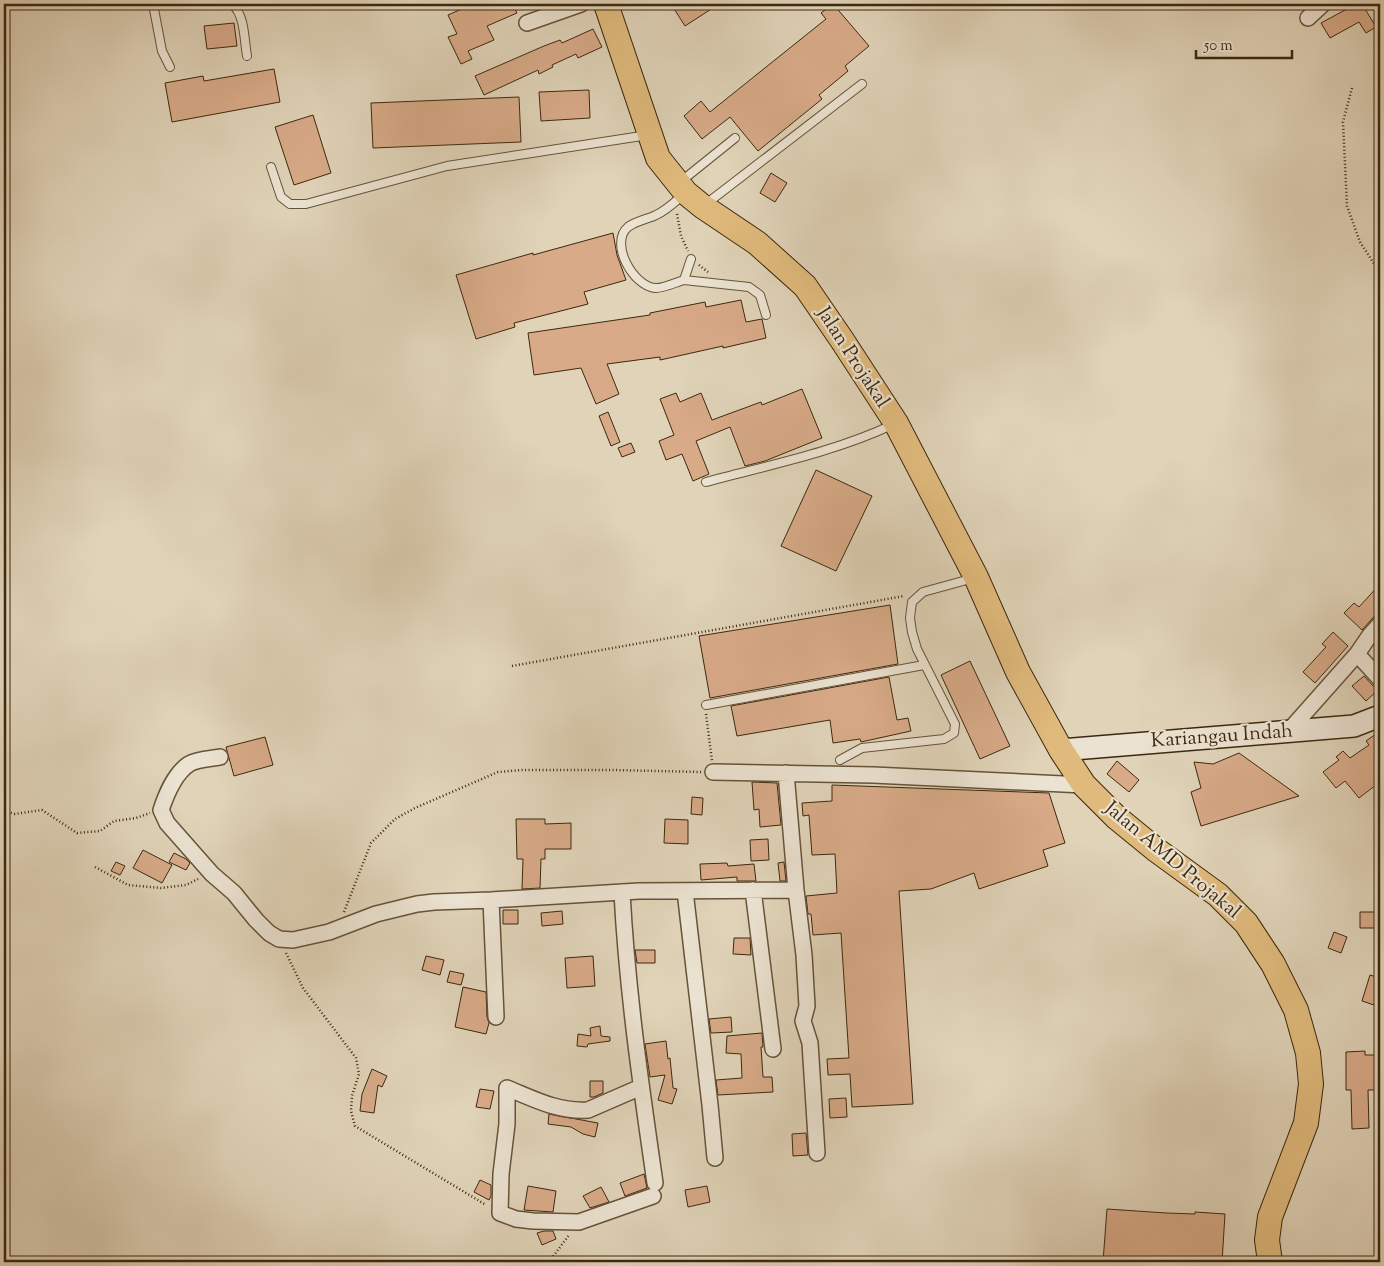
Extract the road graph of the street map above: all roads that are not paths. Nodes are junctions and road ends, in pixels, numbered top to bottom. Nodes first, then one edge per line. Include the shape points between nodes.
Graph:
1 (153, 4) edge
2 (232, 4) edge
3 (582, 4) edge
4 (606, 4) edge
5 (1323, 4) edge
6 (1308, 18) dead end
7 (527, 24) dead end
8 (247, 56) dead end
9 (170, 67) dead end
10 (862, 84) dead end
11 (650, 134) junction
12 (735, 138) dead end
13 (271, 167) dead end
14 (685, 196) junction
15 (691, 259) road end
16 (684, 280) junction
17 (766, 315) dead end
18 (896, 424) junction
19 (706, 482) dead end
20 (976, 577) junction
21 (1380, 624) edge
22 (1357, 654) junction
23 (924, 665) junction
24 (1380, 679) edge
25 (706, 705) road end
26 (1380, 716) edge
27 (1286, 733) junction
28 (1061, 750) junction
29 (220, 757) dead end
30 (840, 760) dead end
31 (713, 772) road end
32 (786, 773) junction
33 (1084, 785) junction
34 (753, 890) junction
35 (796, 890) junction
36 (685, 891) junction
37 (622, 892) junction
38 (490, 900) junction
39 (496, 1017) dead end
40 (773, 1049) dead end
41 (641, 1087) junction
42 (817, 1153) dead end
43 (715, 1158) dead end
44 (1270, 1262) edge

1 - 9 lane via 162,51
2 - 8 lane via 241,18
3 - 7 street
4 - 11 main road, Jalan Projakal
5 - 6 street
10 - 14 lane
11 - 13 lane via 447,166 306,204 290,204 281,197
11 - 14 main road, Jalan Projakal via 658,158
12 - 14 lane
14 - 16 lane via 655,216 627,228 623,236 625,262 646,285 655,288
14 - 18 main road, Jalan Projakal via 757,243 805,286
15 - 16 lane
16 - 17 lane via 749,287 760,295
18 - 19 lane via 830,448
18 - 20 main road, Jalan Projakal
20 - 23 lane via 923,592 912,602 912,632
20 - 28 main road, Jalan Projakal via 1018,672
21 - 22 street
22 - 24 street
22 - 27 street
23 - 25 lane
23 - 30 lane via 955,724 954,733 944,738 862,748
26 - 27 street, Kariangau Indah via 1354,726
27 - 28 street, Kariangau Indah
28 - 33 main road, Jalan AMD Projakal
29 - 38 street via 189,764 166,795 161,810 167,823 212,874 234,892 269,933 279,939 292,940 337,929 376,914 417,904
31 - 32 street
32 - 33 street
32 - 35 street
33 - 44 main road, Jalan AMD Projakal via 1117,818 1218,895 1246,924 1273,964 1296,1010 1308,1053 1311,1084 1306,1123 1270,1217 1267,1240
34 - 35 street
34 - 36 street
34 - 40 street
35 - 42 street via 807,1006 803,1021 810,1043
36 - 37 street
36 - 43 street
37 - 38 street
37 - 41 street
38 - 39 street
41 - 41 street via 654,1189 579,1222 533,1221 500,1214 507,1088 557,1108 581,1111

